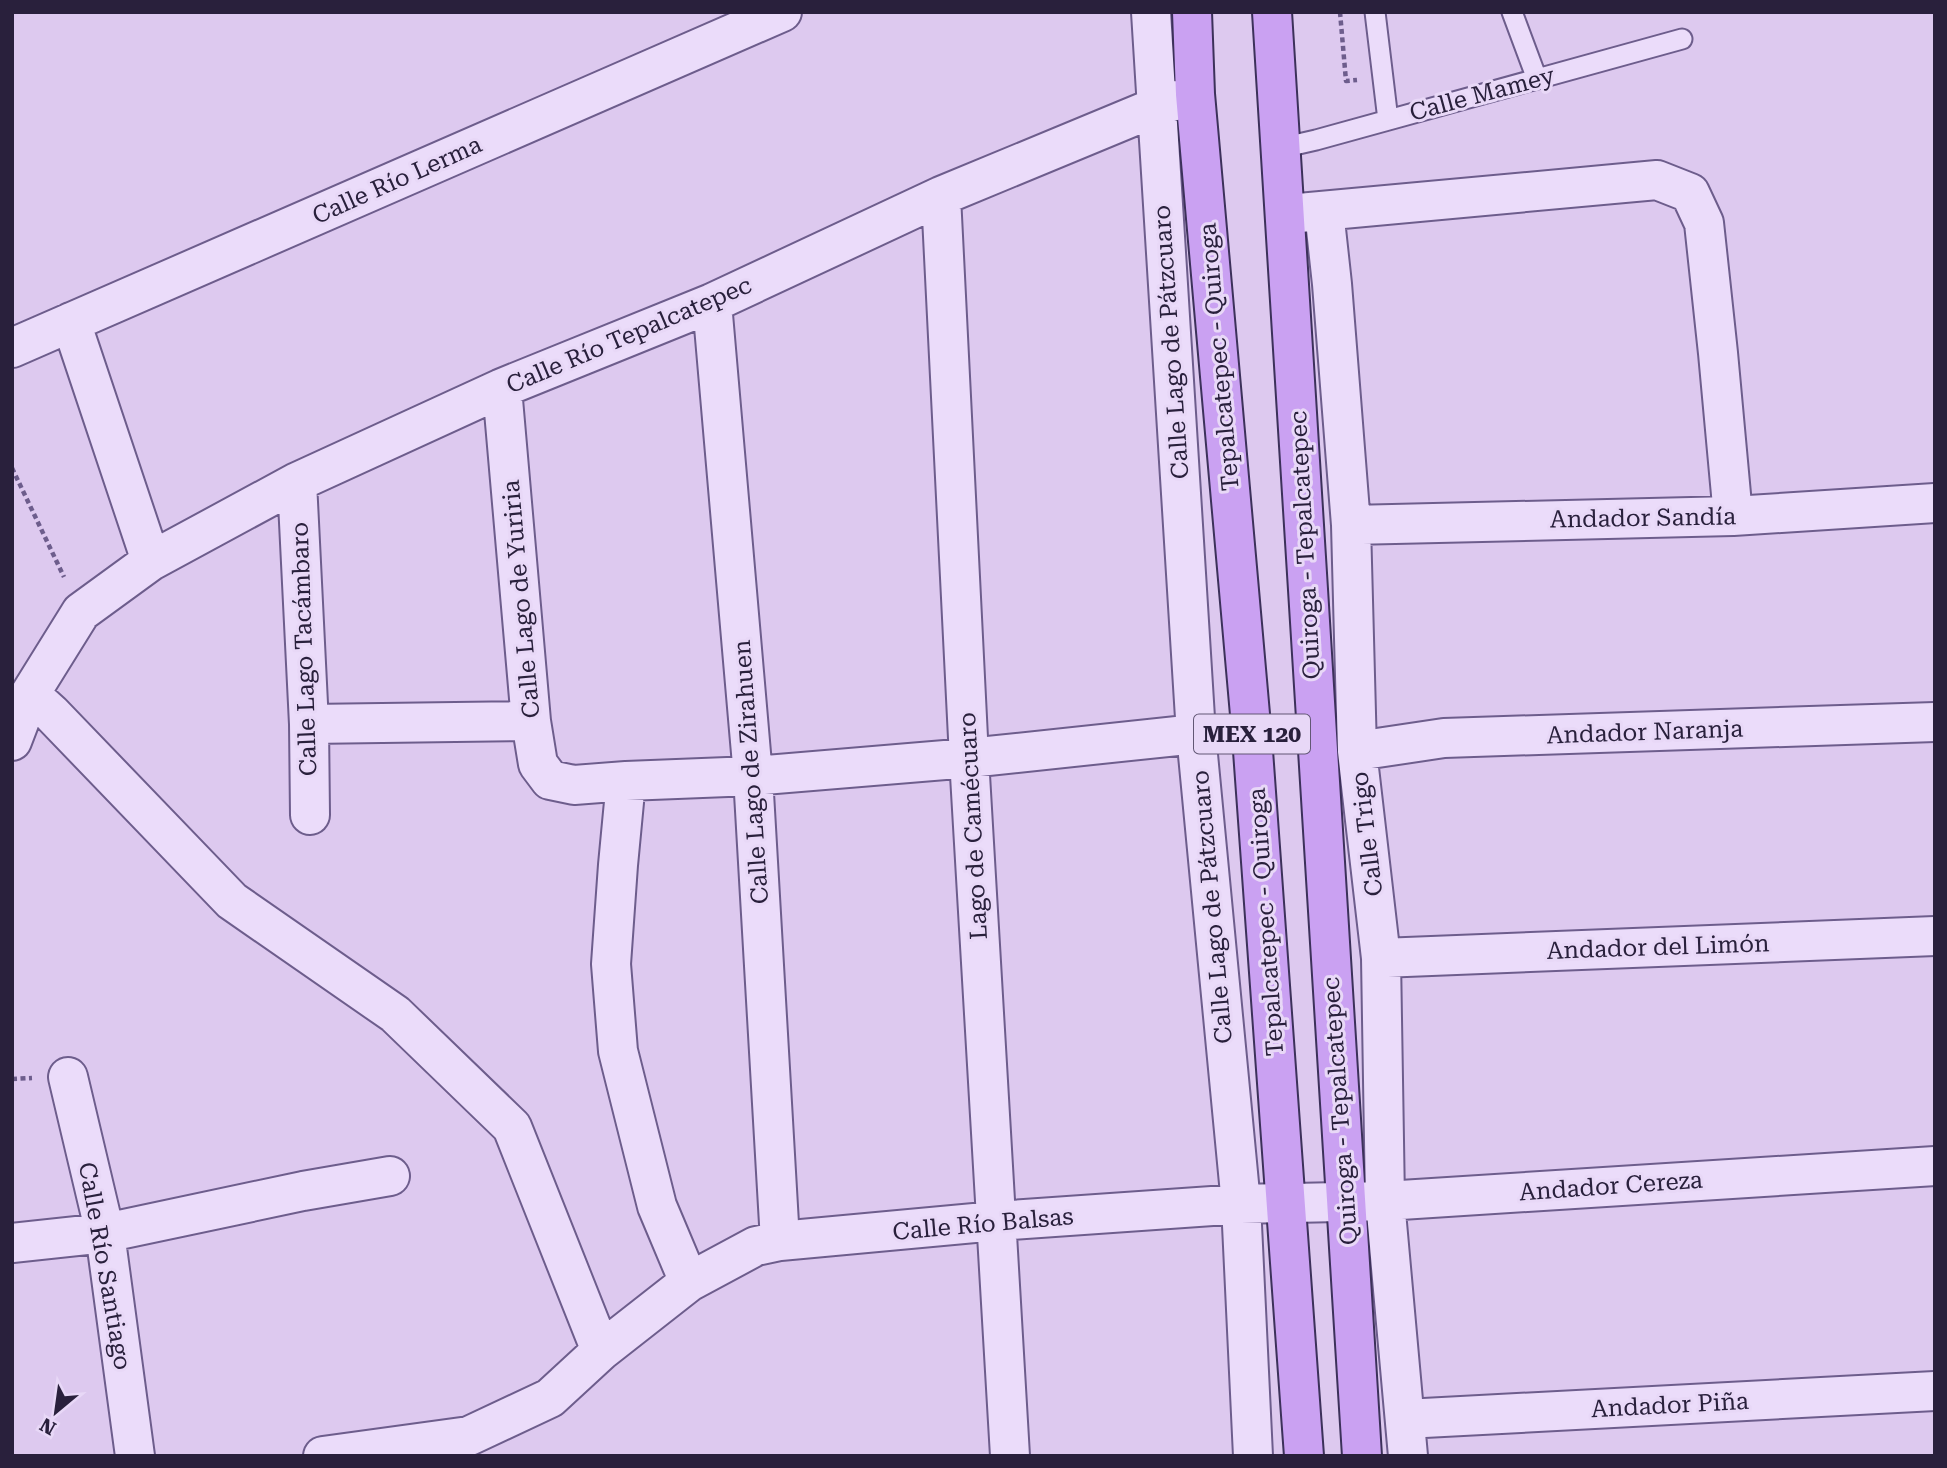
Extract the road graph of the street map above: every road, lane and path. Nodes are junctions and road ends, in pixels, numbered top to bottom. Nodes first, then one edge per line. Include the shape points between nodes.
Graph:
1 (782, 12) edge
2 (1152, 12) edge
3 (1192, 12) edge
4 (1272, 12) edge
5 (1375, 12) edge
6 (1512, 12) edge
7 (1682, 39) dead end
8 (1536, 79) junction
9 (1195, 94) junction
10 (1156, 107) junction
11 (1388, 120) junction
12 (1281, 148) junction
13 (940, 196) junction
14 (1324, 211) junction
15 (1285, 213) junction
16 (712, 303) junction
17 (71, 323) junction
18 (12, 348) edge
19 (502, 388) junction
20 (12, 468) edge
21 (298, 482) junction
22 (1935, 503) edge
23 (1733, 516) junction
24 (1351, 525) junction
25 (151, 561) junction
26 (81, 612) junction
27 (30, 694) junction
28 (531, 721) junction
29 (1935, 722) edge
30 (309, 724) junction
31 (1196, 734) junction
32 (12, 741) edge
33 (1357, 751) junction
34 (969, 758) junction
35 (753, 776) junction
36 (626, 781) junction
37 (310, 815) dead end
38 (1935, 936) edge
39 (1381, 958) junction
40 (68, 1077) dead end
41 (1935, 1166) edge
42 (390, 1176) dead end
43 (1385, 1201) junction
44 (1346, 1202) junction
45 (1241, 1204) junction
46 (1287, 1204) junction
47 (996, 1222) junction
48 (105, 1233) junction
49 (780, 1241) junction
50 (12, 1243) edge
51 (689, 1282) junction
52 (601, 1351) junction
53 (1935, 1391) edge
54 (1406, 1438) edge
55 (465, 1446) edge
56 (135, 1456) edge
57 (323, 1456) edge
58 (1010, 1456) edge
59 (1253, 1456) edge
60 (1304, 1456) edge
61 (1362, 1456) edge

1 - 17 street, Calle Río Lerma
2 - 10 street, Calle Lago de Pátzcuaro
3 - 9 main road, Tepalcatepec - Quiroga / MEX 120
4 - 12 main road, Quiroga - Tepalcatepec / MEX 120
5 - 11 lane
6 - 8 lane
7 - 8 lane, Calle Mamey
8 - 11 lane, Calle Mamey
9 - 10 street, Calle Río Tepalcatepec
9 - 46 main road, Tepalcatepec - Quiroga / MEX 120 via 1252,737
10 - 13 street, Calle Río Tepalcatepec
10 - 31 street, Calle Lago de Pátzcuaro
11 - 12 lane, Calle Mamey
12 - 15 main road, Quiroga - Tepalcatepec / MEX 120
13 - 16 street, Calle Río Tepalcatepec
13 - 34 street, Lago de Camécuaro
14 - 15 street
14 - 23 street via 1657,180 1690,193 1704,223
14 - 24 street, Calle Trigo
15 - 44 main road, Quiroga - Tepalcatepec / MEX 120
16 - 19 street, Calle Río Tepalcatepec
16 - 35 street, Calle Lago de Zirahuen
17 - 18 street, Calle Río Lerma
17 - 25 street
19 - 21 street, Calle Río Tepalcatepec
19 - 28 street, Calle Lago de Yuriria
20 - 26 path
21 - 25 street, Calle Río Tepalcatepec
21 - 30 street, Calle Lago Tacámbaro
22 - 23 street, Andador Sandía
23 - 24 street, Andador Sandía
24 - 33 street, Calle Trigo
25 - 26 street, Calle Río Tepalcatepec
26 - 27 street
27 - 32 street
27 - 52 street via 232,901 395,1014 512,1127
28 - 30 street
28 - 36 street, Calle Lago de Yuriria via 538,764 550,780 574,785
29 - 33 street, Andador Naranja via 1444,738
30 - 37 street, Calle Lago Tacámbaro
31 - 34 street
31 - 45 street, Calle Lago de Pátzcuaro
33 - 39 street, Calle Trigo
34 - 35 street
34 - 47 street, Lago de Camécuaro
35 - 36 street
35 - 49 street, Calle Lago de Zirahuen
36 - 51 street via 611,964 618,1051 657,1206
38 - 39 street, Andador del Limón
39 - 43 street, Calle Trigo
40 - 48 street, Calle Río Santiago
41 - 43 street, Andador Cereza
42 - 48 street
43 - 44 street, Andador Cereza
43 - 54 street, Calle Trigo
44 - 46 street, Andador Cereza
44 - 61 main road, Quiroga - Tepalcatepec / MEX 120
45 - 46 street, Calle Río Balsas
45 - 47 street, Calle Río Balsas
45 - 59 street, Calle Lago de Pátzcuaro
46 - 60 main road, Tepalcatepec - Quiroga / MEX 120
47 - 49 street, Calle Río Balsas
47 - 58 street, Lago de Camécuaro
48 - 50 street
48 - 56 street, Calle Río Santiago
49 - 51 street, Calle Río Balsas via 756,1246
51 - 52 street, Calle Río Balsas
52 - 55 street, Calle Río Balsas via 550,1398
53 - 54 street, Andador Piña
55 - 57 street, Calle Río Balsas

